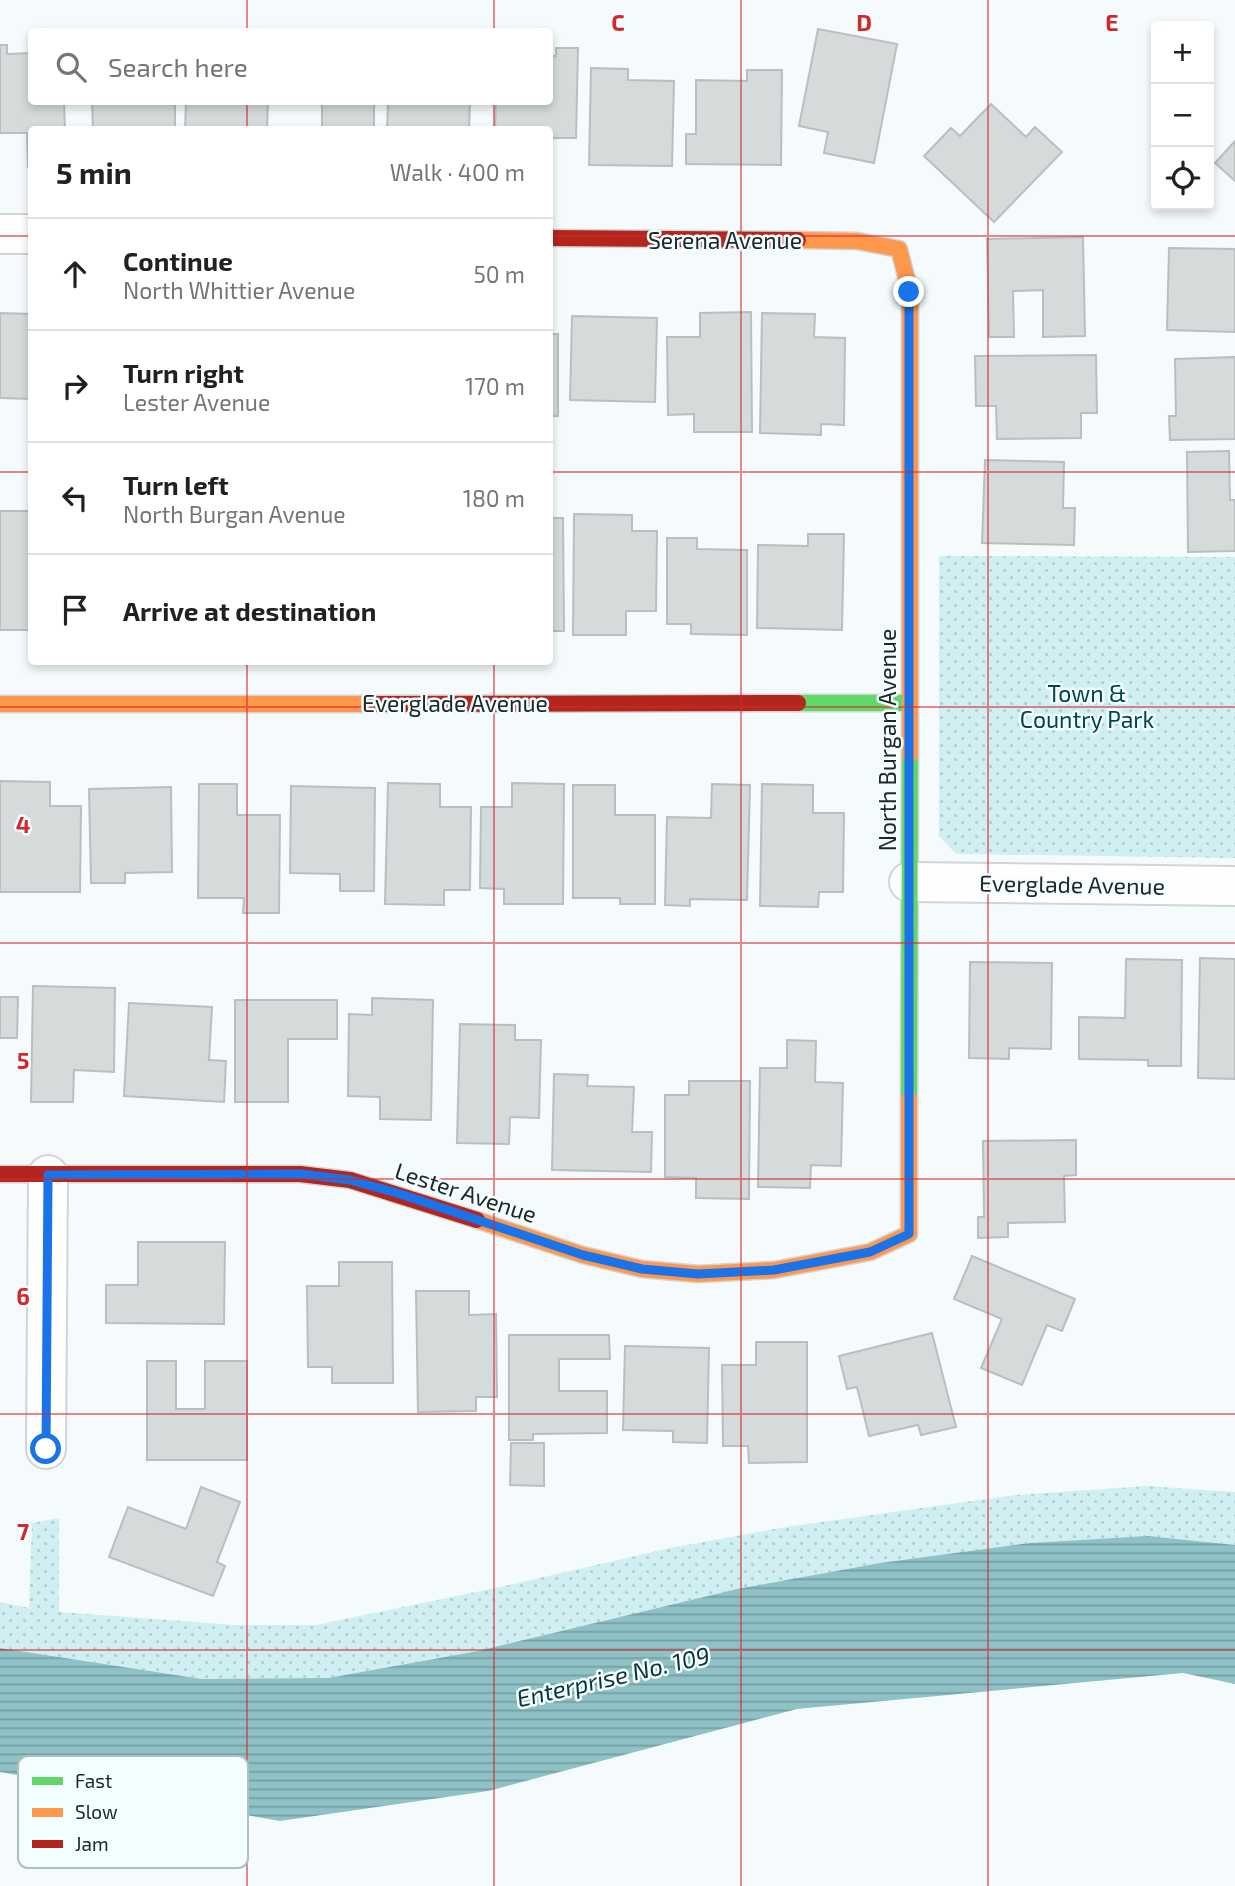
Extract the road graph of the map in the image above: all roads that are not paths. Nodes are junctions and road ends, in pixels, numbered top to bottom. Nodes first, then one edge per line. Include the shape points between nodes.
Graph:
1 (0, 234) edge
2 (28, 234) edge
3 (553, 238) edge
4 (899, 249) joint
5 (909, 703) junction
6 (0, 704) edge
7 (909, 882) junction
8 (1235, 886) edge
9 (0, 1174) edge
10 (48, 1175) junction
11 (909, 1234) joint
12 (46, 1449) dead end

1 - 2 street
3 - 4 street, Serena Avenue via 857,241
4 - 5 street, North Burgan Avenue via 909,292
5 - 6 street, Everglade Avenue
5 - 7 street, North Burgan Avenue
7 - 8 street, Everglade Avenue
7 - 11 street, North Burgan Avenue
9 - 10 street, Lester Avenue
10 - 11 street, Lester Avenue via 300,1174 350,1180 583,1255 642,1269 698,1274 774,1270 870,1252
10 - 12 street

